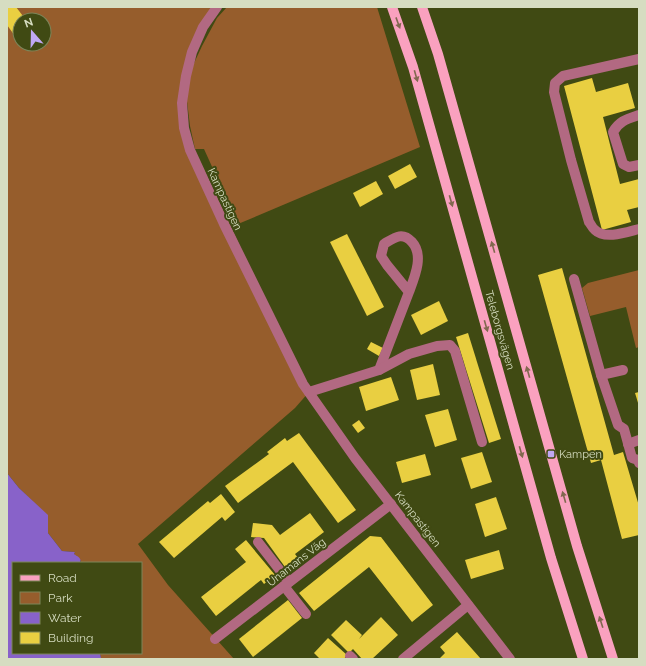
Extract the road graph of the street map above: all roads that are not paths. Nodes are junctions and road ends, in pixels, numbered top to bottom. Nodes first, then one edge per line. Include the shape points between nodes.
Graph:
1 (217, 7) edge
2 (392, 7) edge
3 (422, 7) edge
4 (429, 7) edge
5 (431, 30) junction
6 (639, 59) edge
7 (639, 115) edge
8 (639, 165) edge
9 (639, 229) edge
10 (574, 279) dead end
11 (409, 292) junction
12 (379, 370) junction
13 (623, 370) dead end
14 (601, 375) junction
15 (309, 392) junction
16 (639, 440) edge
17 (482, 442) dead end
18 (628, 444) junction
19 (639, 463) edge
20 (391, 504) junction
21 (258, 542) dead end
22 (287, 584) junction
23 (468, 605) junction
24 (306, 614) dead end
25 (215, 639) dead end
26 (403, 659) edge
27 (510, 659) edge
28 (583, 659) edge
29 (613, 659) edge

1 - 15 street, Kampastigen via 202,27 192,52 182,103 184,128 190,150 224,224 299,377
2 -> 28 main road, Teleborgsvägen via 413,67 549,550
3 - 5 main road, Teleborgsvägen
4 - 5 main road
29 -> 5 main road, Teleborgsvägen via 577,546
6 - 9 street via 563,76 555,83 554,92 571,160 594,230 602,234 612,234
7 - 8 street via 623,120 613,132 623,164 629,167
10 - 14 street
11 - 11 street via 418,263 417,248 407,237 397,236 384,244 381,256
11 - 12 street
12 - 15 street
12 - 17 street via 409,354 450,344
13 - 14 street
14 - 18 street via 618,426 624,430
15 - 20 street, Kampastigen
16 - 18 street
18 - 19 street via 632,458
20 - 22 street, Unamans Väg
20 - 23 street, Kampastigen
21 - 22 street
22 - 24 street
22 - 25 street, Unamans Väg
23 - 26 street
23 - 27 street, Kampastigen

